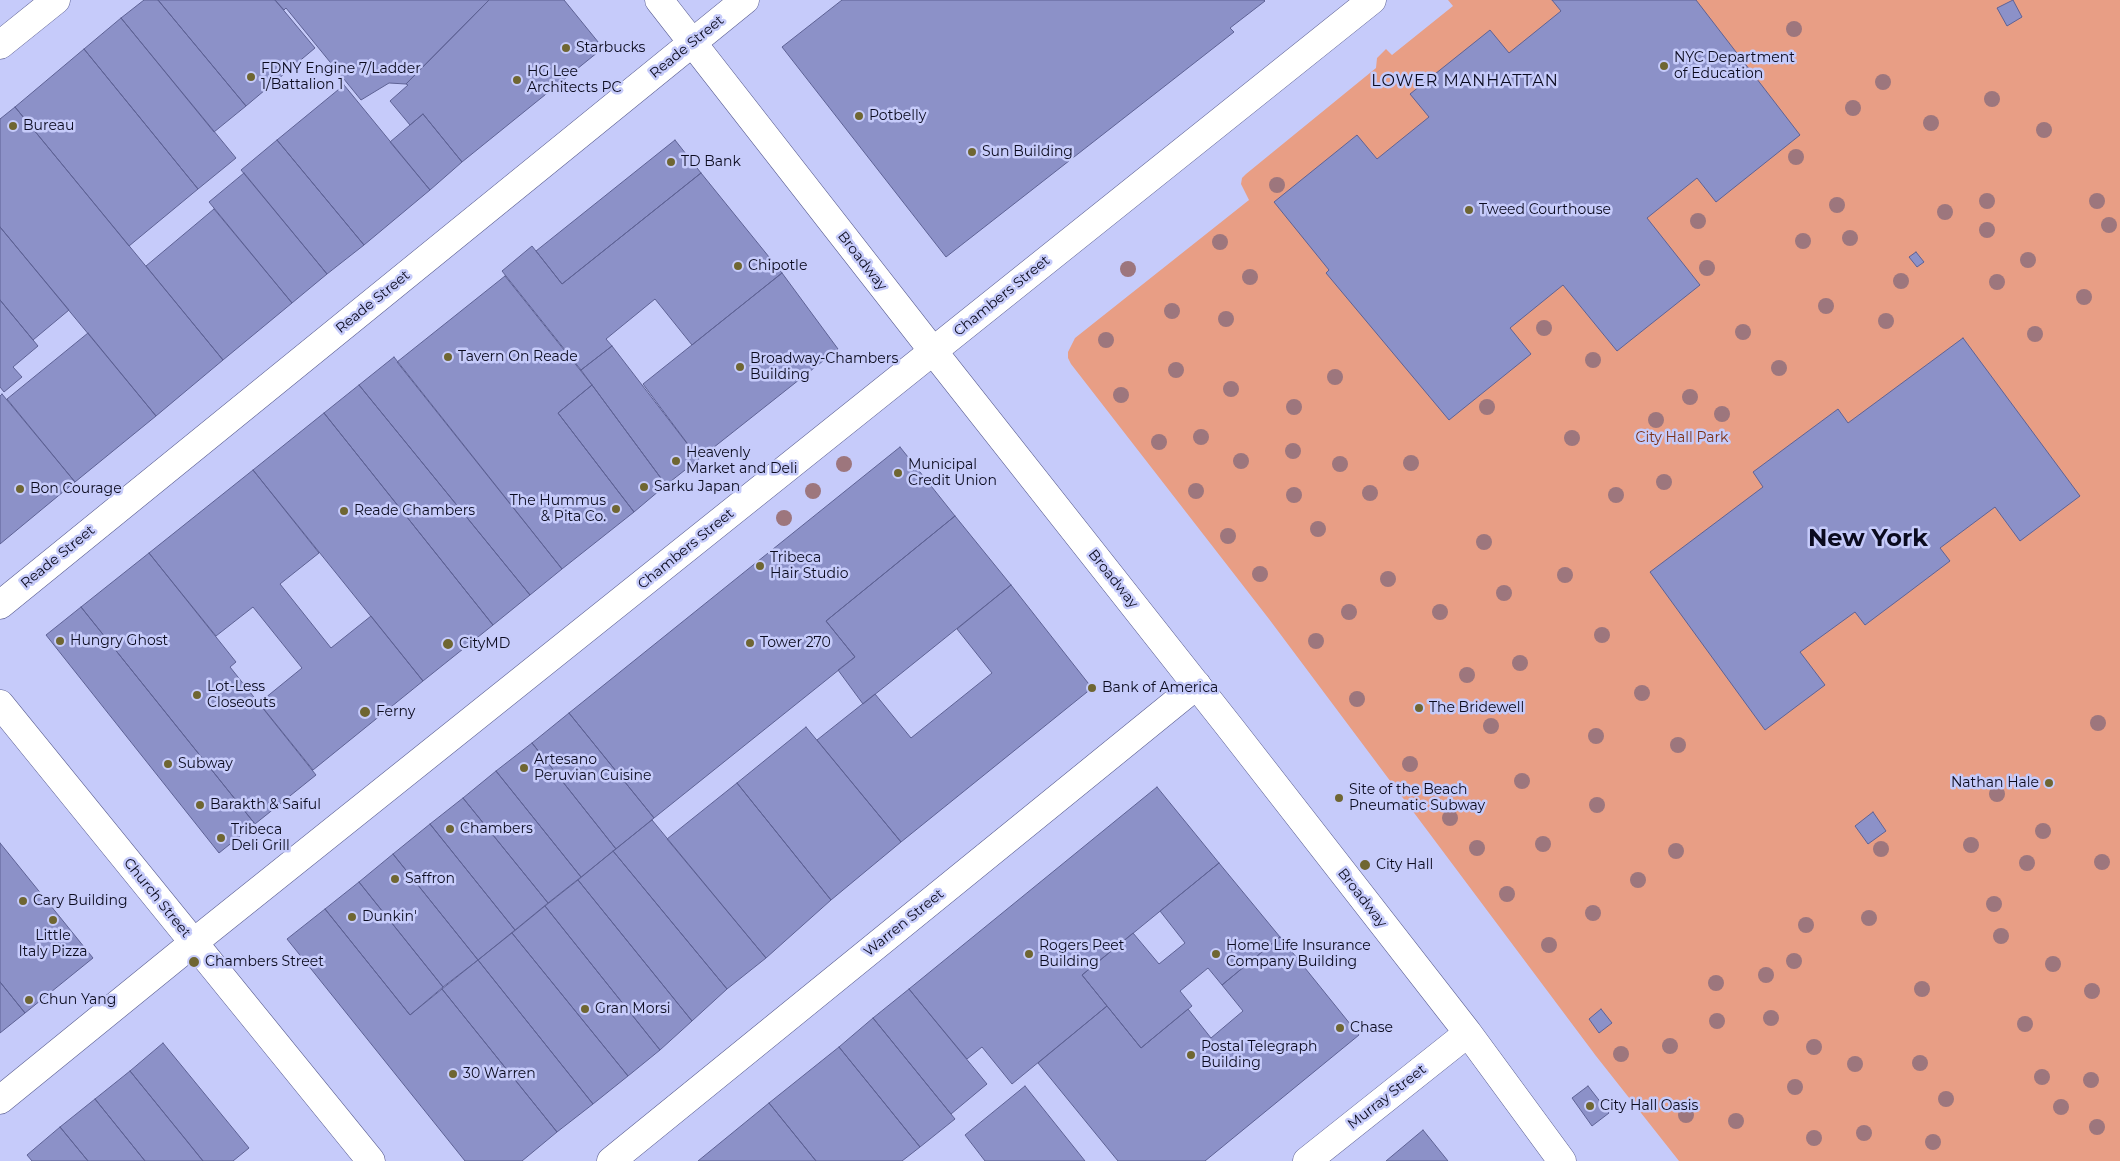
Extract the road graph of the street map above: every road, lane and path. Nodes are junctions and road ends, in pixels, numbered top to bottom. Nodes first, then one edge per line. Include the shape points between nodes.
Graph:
1 (56, 0) edge
2 (659, 0) edge
3 (745, 0) edge
4 (1372, 0) edge
5 (692, 43) junction
6 (0, 44) edge
7 (932, 351) junction
8 (0, 605) edge
9 (1197, 685) junction
10 (0, 704) edge
11 (193, 943) junction
12 (1468, 1033) junction
13 (0, 1100) edge
14 (371, 1161) edge
15 (611, 1161) edge
16 (1306, 1161) edge
17 (1562, 1161) edge

1 - 6 street
2 - 5 street, Broadway
3 - 5 street, Reade Street
4 - 7 street, Chambers Street
5 - 7 street, Broadway
5 - 8 street, Reade Street
7 - 9 street, Broadway
7 - 11 street, Chambers Street
9 - 12 street, Broadway
9 - 15 street, Warren Street
10 - 11 street, Church Street
11 - 13 street, Chambers Street
11 - 14 street, Church Street
12 - 16 street, Murray Street
12 - 17 street, Broadway

